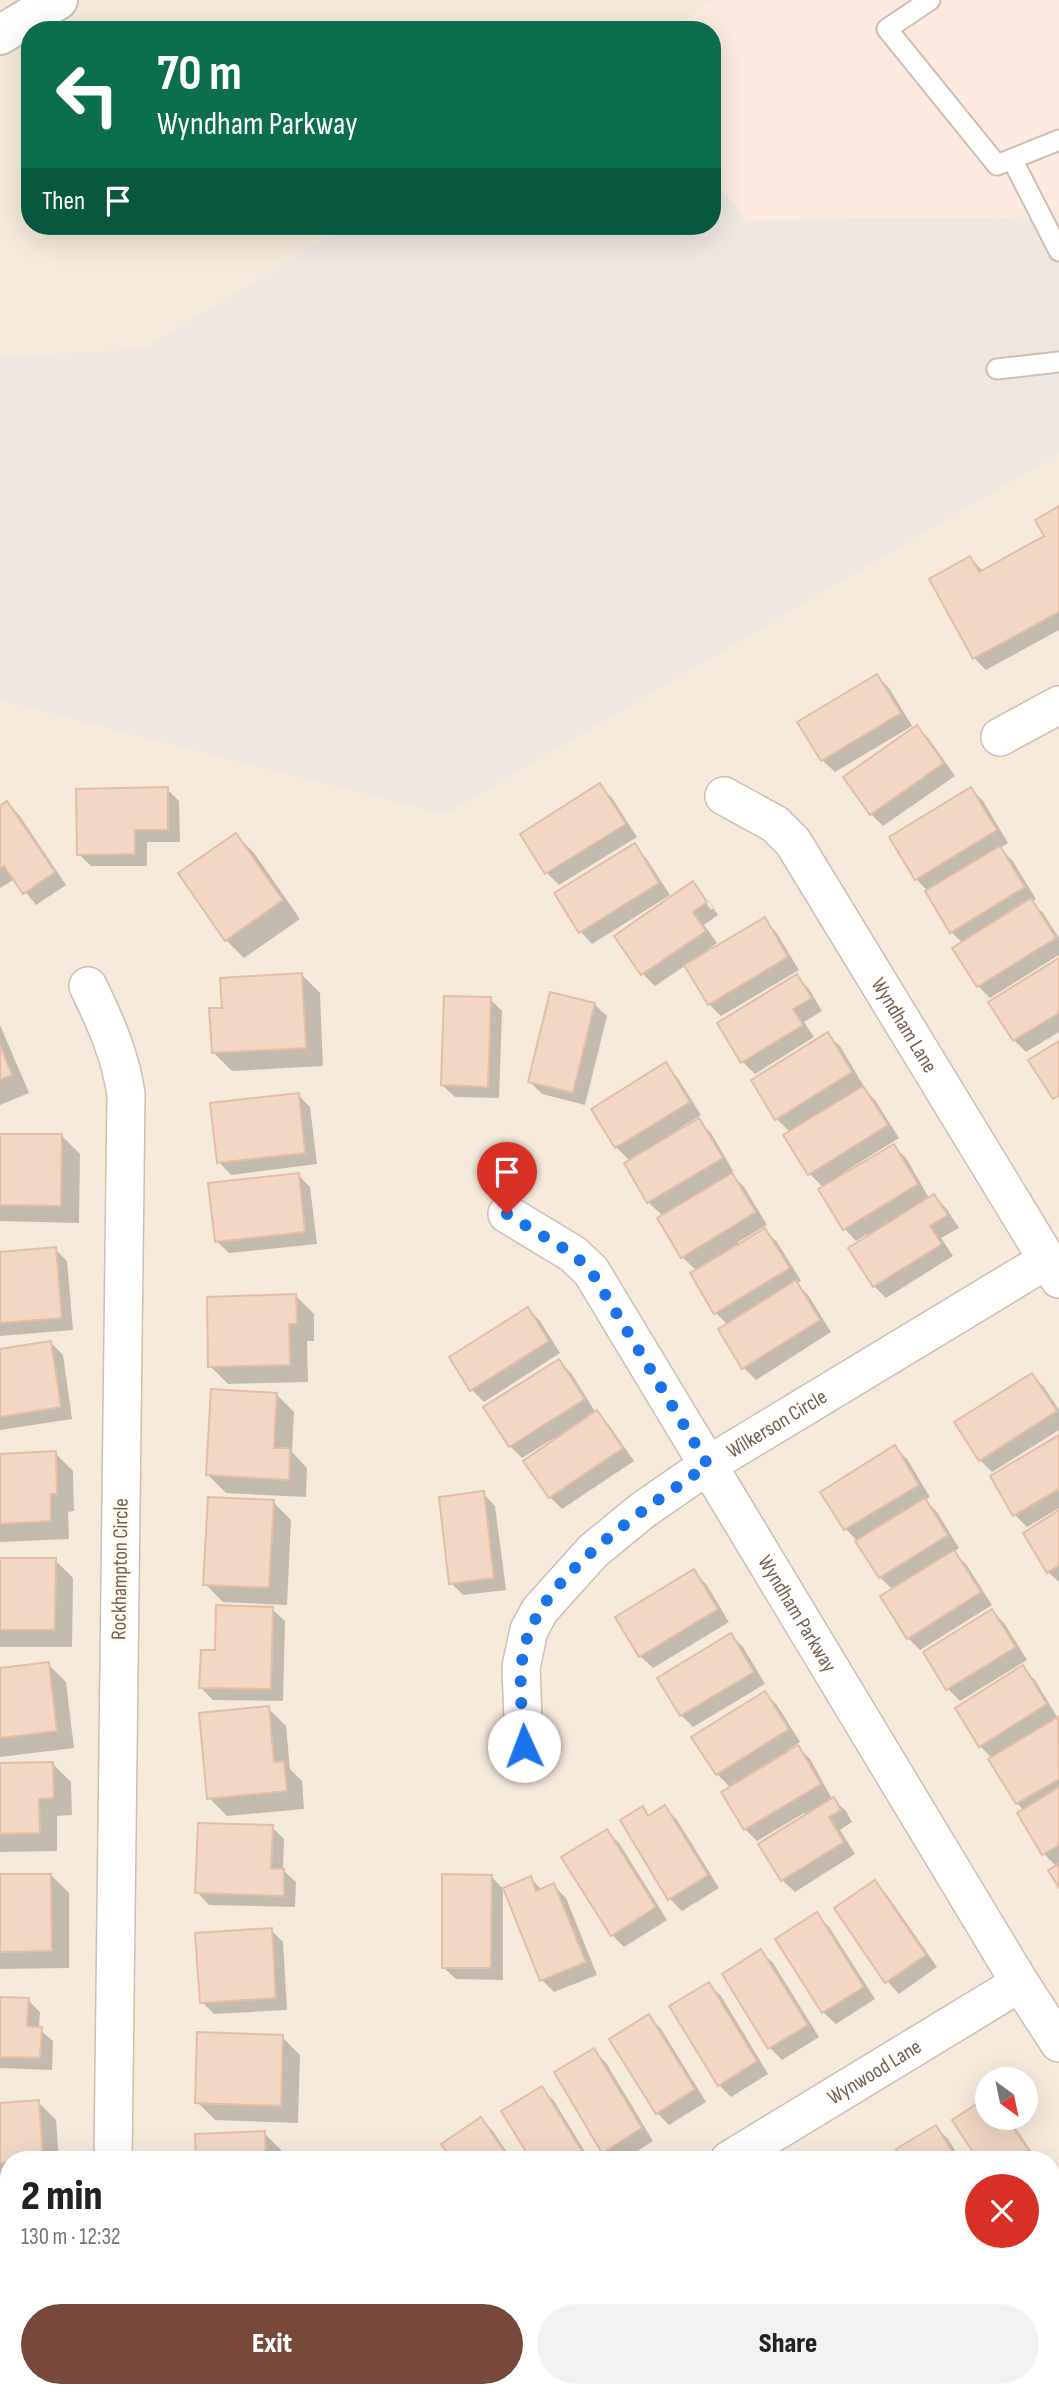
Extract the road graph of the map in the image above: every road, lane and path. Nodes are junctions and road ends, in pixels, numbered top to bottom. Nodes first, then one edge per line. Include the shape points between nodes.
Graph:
1 (58, 0) edge
2 (930, 0) edge
3 (23, 21) edge
4 (21, 22) edge
5 (0, 35) edge
6 (1059, 140) edge
7 (1012, 159) junction
8 (1059, 251) edge
9 (1059, 362) edge
10 (997, 369) dead end
11 (1059, 705) edge
12 (1000, 737) dead end
13 (724, 796) dead end
14 (88, 986) dead end
15 (507, 1214) dead end
16 (1053, 1270) edge
17 (708, 1465) junction
18 (524, 1746) dead end
19 (1020, 1983) junction
20 (1059, 2043) edge
21 (113, 2151) edge
22 (744, 2151) edge

1 - 3 street
2 - 7 lane via 887,29 997,165
4 - 5 street
6 - 7 lane
7 - 8 lane
9 - 10 lane
11 - 12 street
13 - 16 street, Wyndham Lane via 775,824 793,842
14 - 21 street, Rockhampton Circle via 110,1031 126,1094
15 - 17 street, Wyndham Parkway via 573,1254 591,1271
16 - 17 street, Wilkerson Circle
17 - 18 street, Wilkerson Circle via 593,1551 540,1610 529,1630 521,1667
17 - 19 street, Wyndham Parkway
19 - 20 street, Wyndham Parkway
19 - 22 street, Wynwood Lane

